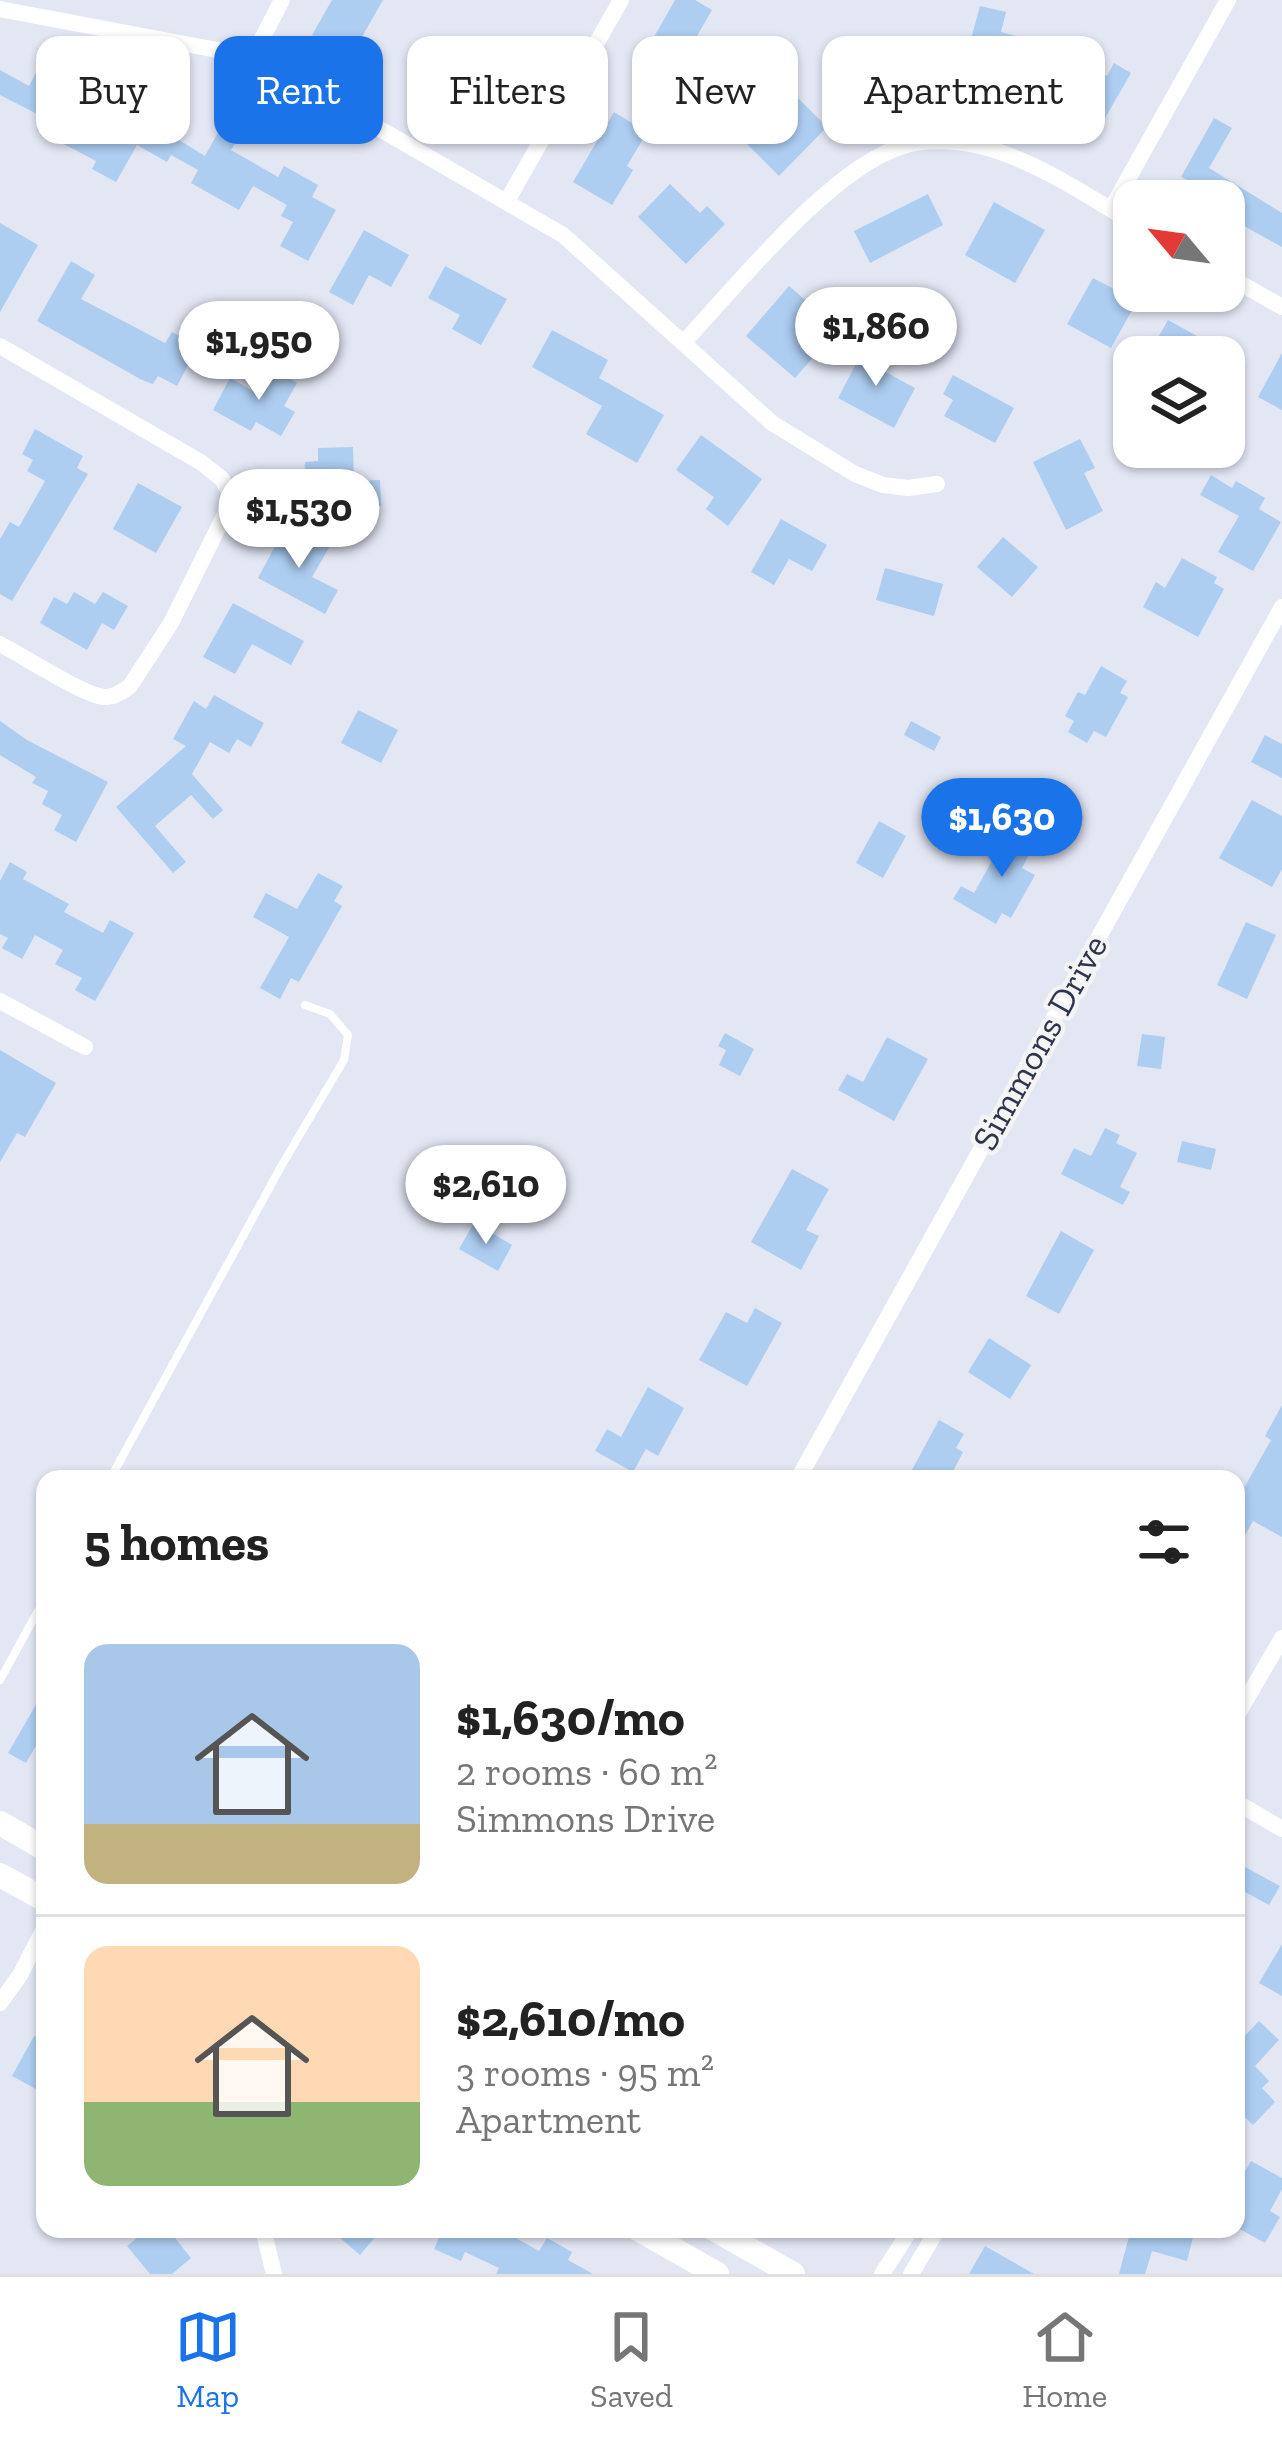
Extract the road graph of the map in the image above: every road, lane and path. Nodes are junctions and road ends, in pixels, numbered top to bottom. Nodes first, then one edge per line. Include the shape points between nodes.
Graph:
1 (282, 0) edge
2 (621, 0) edge
3 (1228, 0) edge
4 (0, 9) edge
5 (263, 36) edge
6 (214, 51) edge
7 (383, 131) edge
8 (507, 201) junction
9 (1111, 209) joint
10 (1245, 286) edge
11 (1282, 307) edge
12 (683, 343) junction
13 (0, 346) edge
14 (937, 484) dead end
15 (1282, 607) edge
16 (0, 644) edge
17 (0, 1001) edge
18 (304, 1005) dead end
19 (85, 1047) dead end
20 (115, 1470) edge
21 (803, 1470) edge
22 (36, 1614) edge
23 (1282, 1638) edge
24 (0, 1680) edge
25 (1245, 1702) edge
26 (1245, 1807) edge
27 (0, 1823) edge
28 (1282, 1829) edge
29 (36, 1844) edge
30 (0, 1875) edge
31 (36, 1895) edge
32 (36, 1945) edge
33 (0, 2003) edge
34 (264, 2238) edge
35 (654, 2238) edge
36 (730, 2238) edge
37 (905, 2238) edge
38 (932, 2238) edge
39 (274, 2274) edge
40 (717, 2274) edge
41 (793, 2274) edge
42 (882, 2274) edge
43 (910, 2274) edge

1 - 5 street
2 - 8 street
3 - 9 street
4 - 6 street
7 - 8 street
8 - 12 street via 592,257
9 - 12 street via 990,148 902,146 828,194
10 - 11 street
12 - 14 street via 752,408 854,474 883,485
13 - 16 street via 202,463 233,498 171,623 121,693 89,692
15 - 21 street, Simmons Drive
17 - 19 street
18 - 20 lane via 330,1014 348,1035 344,1060
22 - 24 lane
23 - 25 street
26 - 28 street
27 - 29 main road
30 - 31 main road
32 - 33 street
34 - 39 street
35 - 40 main road
36 - 41 main road
37 - 42 street
38 - 43 street

